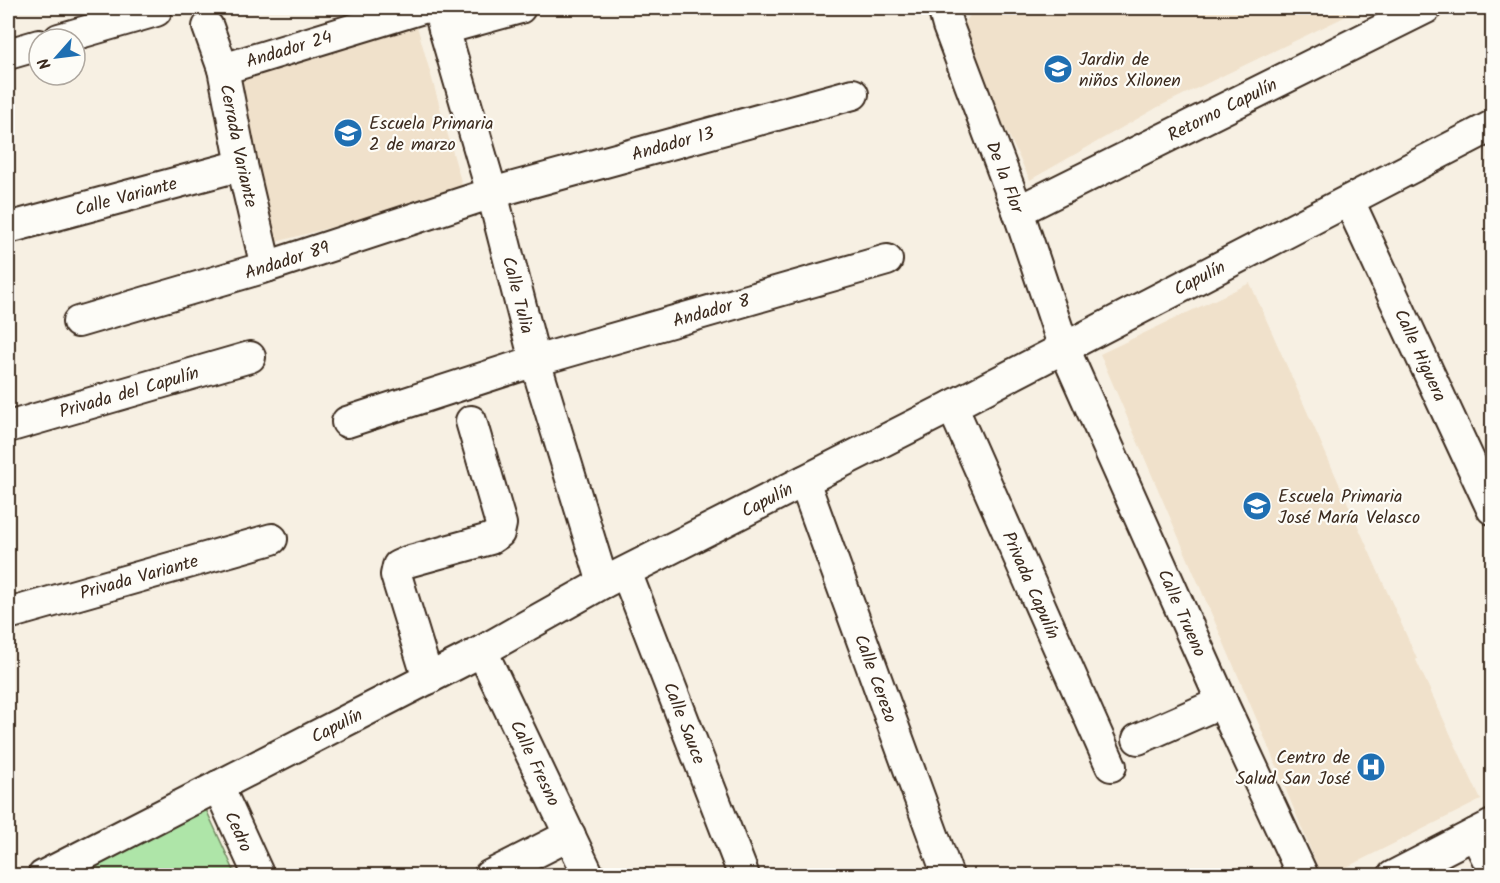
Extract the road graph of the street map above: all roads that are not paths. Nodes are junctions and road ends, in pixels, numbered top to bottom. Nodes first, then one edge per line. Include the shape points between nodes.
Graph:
1 (423, 8) edge
2 (520, 8) edge
3 (943, 8) edge
4 (1426, 8) edge
5 (156, 11) dead end
6 (441, 18) edge
7 (208, 27) dead end
8 (87, 31) edge
9 (27, 48) edge
10 (8, 54) edge
11 (223, 69) junction
12 (853, 94) dead end
13 (1492, 126) edge
14 (242, 165) junction
15 (492, 193) junction
16 (1349, 201) junction
17 (1018, 211) junction
18 (8, 228) edge
19 (887, 260) dead end
20 (266, 267) junction
21 (78, 322) dead end
22 (1064, 348) junction
23 (250, 357) dead end
24 (535, 361) junction
25 (952, 406) junction
26 (471, 421) dead end
27 (347, 422) dead end
28 (8, 427) edge
29 (804, 481) junction
30 (1492, 509) edge
31 (272, 539) dead end
32 (614, 577) junction
33 (8, 614) edge
34 (483, 651) junction
35 (428, 679) junction
36 (1222, 702) junction
37 (1138, 739) dead end
38 (1112, 766) dead end
39 (218, 786) junction
40 (1484, 829) edge
41 (570, 835) junction
42 (1492, 868) edge
43 (43, 876) edge
44 (259, 876) edge
45 (489, 876) edge
46 (589, 876) edge
47 (744, 876) edge
48 (948, 876) edge
49 (1303, 876) edge
50 (1393, 876) edge

1 - 11 street, Andador 24
2 - 6 street
3 - 17 street, De la Flor
4 - 17 street, Retorno Capulín
5 - 8 street
6 - 15 street, Calle Tulia
7 - 11 street, Cerrada Variante
9 - 10 street
11 - 14 street, Cerrada Variante
12 - 15 street, Andador 13
13 - 16 street, Capulín
14 - 18 street, Calle Variante
14 - 20 street, Cerrada Variante
15 - 20 street, Andador 89
15 - 24 street, Calle Tulia
16 - 22 street, Capulín
16 - 30 street, Calle Higuera
17 - 22 street, De la Flor
19 - 24 street, Andador 8
20 - 21 street, Andador 89
22 - 25 street, Capulín
22 - 36 street, Calle Trueno
23 - 28 street, Privada del Capulín
24 - 27 street, Andador 8
24 - 32 street, Calle Tulia
25 - 29 street, Capulín
25 - 38 street, Privada Capulín
26 - 35 street via 501,524 499,533 490,539 407,562 398,566 396,575
29 - 32 street, Capulín
29 - 48 street, Calle Cerezo
31 - 33 street, Privada Variante
32 - 34 street, Capulín
32 - 47 street, Calle Sauce
34 - 35 street, Capulín
34 - 41 street, Calle Fresno
35 - 39 street, Capulín
36 - 37 street
36 - 49 street, Calle Trueno
39 - 43 street, Capulín
39 - 44 street, Cedro
40 - 42 street
40 - 50 street
41 - 45 street
41 - 46 street, Calle Fresno

